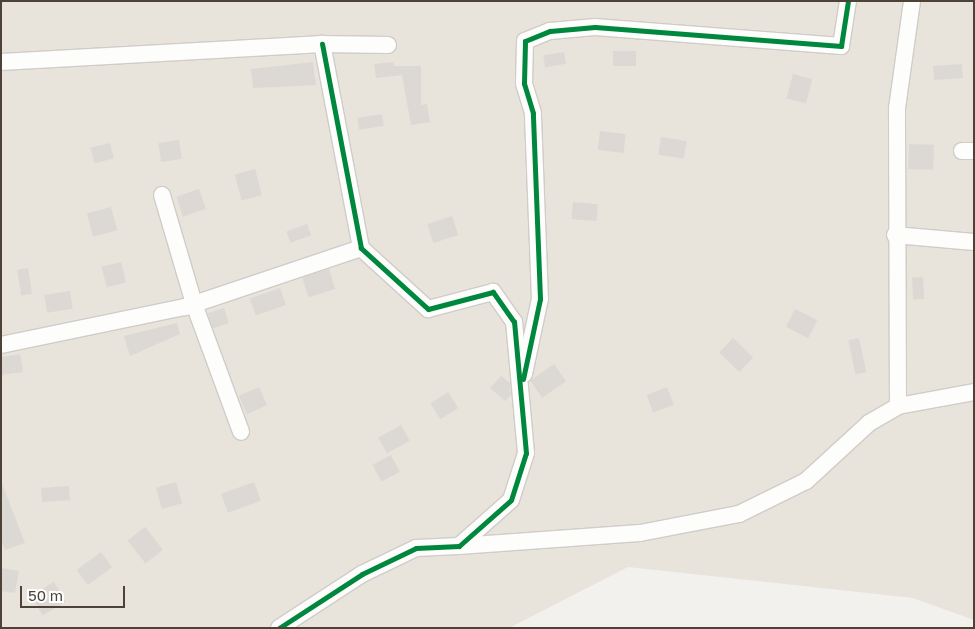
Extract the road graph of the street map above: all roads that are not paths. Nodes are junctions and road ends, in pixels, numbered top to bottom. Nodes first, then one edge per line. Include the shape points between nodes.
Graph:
1 (848, 1) edge
2 (912, 1) edge
3 (322, 44) junction
4 (388, 45) dead end
5 (1, 62) edge
6 (162, 196) dead end
7 (895, 235) junction
8 (974, 242) edge
9 (361, 248) junction
10 (194, 304) junction
11 (1, 345) edge
12 (520, 391) junction
13 (974, 392) edge
14 (898, 406) junction
15 (241, 432) dead end
16 (459, 546) junction
17 (279, 628) edge

1 - 12 street via 841,46 595,27 550,31 525,41 524,83 533,113 540,298
2 - 7 street via 897,108
3 - 4 street
3 - 5 street
3 - 9 street
6 - 10 street
7 - 8 street
7 - 14 street
9 - 10 street
9 - 12 street via 428,309 493,292 514,322
10 - 11 street
10 - 15 street
12 - 16 street via 526,452 511,500
13 - 14 street
14 - 16 street via 869,422 806,481 739,514 640,533
16 - 17 street via 416,548 362,574

